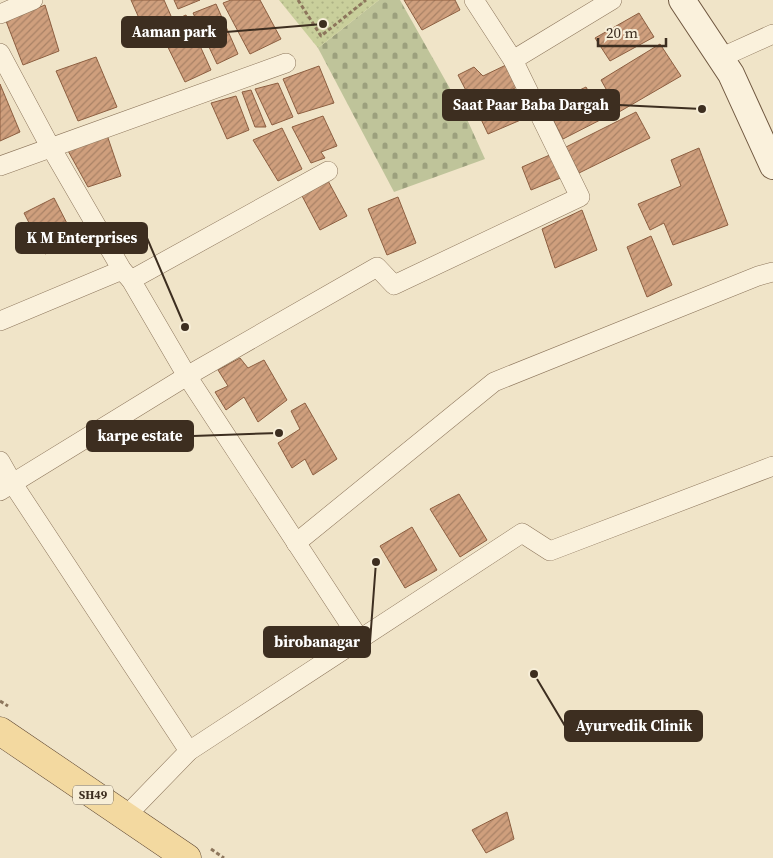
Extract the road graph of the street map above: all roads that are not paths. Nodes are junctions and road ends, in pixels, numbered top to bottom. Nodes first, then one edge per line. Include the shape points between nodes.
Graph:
1 (33, 0) edge
2 (474, 0) edge
3 (612, 0) edge
4 (682, 0) edge
5 (0, 14) edge
6 (773, 34) edge
7 (0, 53) edge
8 (720, 58) junction
9 (512, 60) junction
10 (286, 63) dead end
11 (51, 148) junction
12 (770, 150) edge
13 (0, 166) edge
14 (328, 171) dead end
15 (773, 272) edge
16 (126, 275) junction
17 (0, 321) edge
18 (187, 376) junction
19 (0, 461) edge
20 (773, 466) edge
21 (7, 488) edge
22 (296, 543) junction
23 (360, 640) junction
24 (0, 731) edge
25 (189, 751) junction
26 (125, 817) junction
27 (187, 858) edge

1 - 5 street
2 - 9 street
3 - 9 street
4 - 8 main road
6 - 8 street
7 - 11 street
8 - 12 main road
9 - 18 street via 580,197 394,285 377,267
10 - 11 street
11 - 13 street
11 - 16 street
14 - 16 street
15 - 22 street via 494,382
16 - 17 street
16 - 18 street
18 - 21 street
18 - 22 street
19 - 21 street
20 - 23 street via 550,551 522,533
21 - 25 street
22 - 23 street
23 - 25 street
24 - 26 main road, SH49
25 - 26 street
26 - 27 main road, SH49

